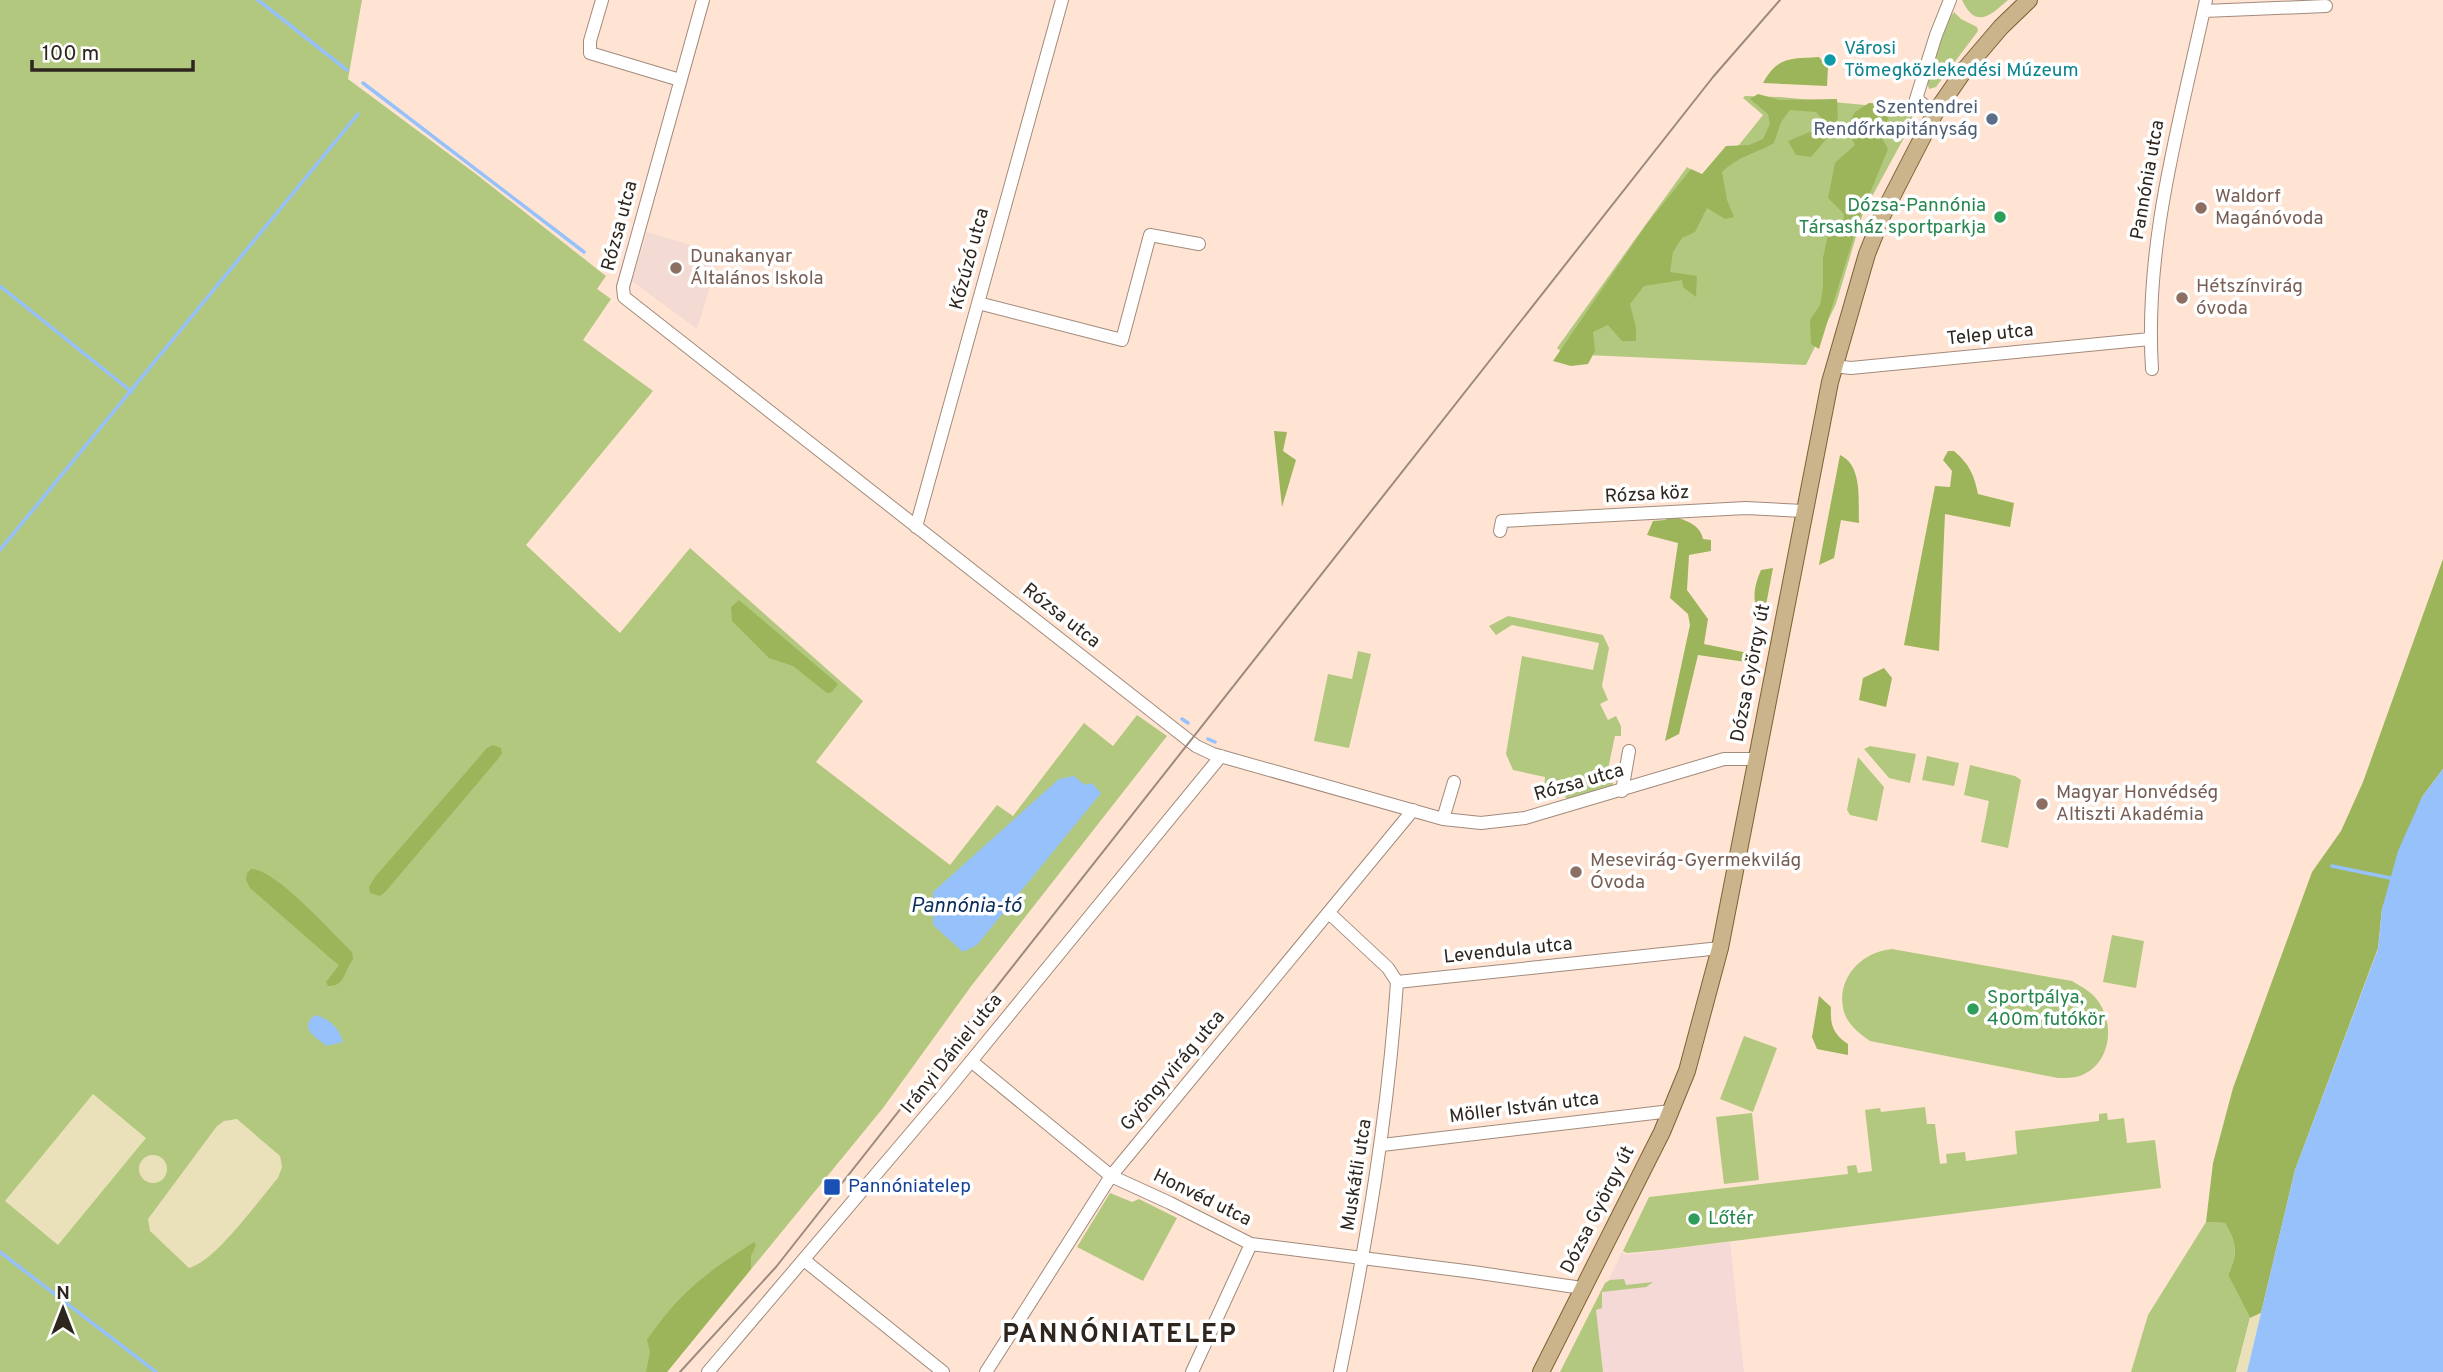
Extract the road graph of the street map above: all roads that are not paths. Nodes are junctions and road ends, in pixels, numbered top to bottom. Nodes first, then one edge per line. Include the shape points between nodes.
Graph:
1 (602, 0) edge
2 (703, 0) edge
3 (1062, 0) edge
4 (1950, 0) edge
5 (2029, 0) edge
6 (2205, 5) edge
7 (2326, 6) dead end
8 (680, 80) junction
9 (1935, 113) junction
10 (1199, 244) dead end
11 (978, 303) junction
12 (2150, 339) junction
13 (1834, 366) junction
14 (2152, 369) dead end
15 (1804, 511) junction
16 (916, 527) junction
17 (1500, 531) dead end
18 (1629, 751) dead end
19 (1221, 756) junction
20 (1756, 759) junction
21 (1454, 782) dead end
22 (1622, 791) junction
23 (1413, 810) junction
24 (1443, 819) junction
25 (1329, 913) junction
26 (1720, 948) junction
27 (1397, 982) junction
28 (971, 1061) junction
29 (1671, 1111) junction
30 (1382, 1145) junction
31 (1111, 1176) junction
32 (1251, 1244) junction
33 (1363, 1259) junction
34 (804, 1260) junction
35 (1582, 1288) junction
36 (708, 1372) edge
37 (943, 1372) edge
38 (986, 1372) edge
39 (1192, 1372) edge
40 (1340, 1372) edge
41 (1541, 1372) edge

1 - 8 street via 590,53
2 - 8 street, Rózsa utca
3 - 11 street, Kőzúzó utca
4 - 9 street via 1916,99
5 - 9 main road, Dózsa György út via 1966,68
6 - 7 street
6 - 12 street, Pannónia utca via 2155,245
8 - 16 street, Rózsa utca via 623,286 624,297
9 - 13 main road, Dózsa György út via 1867,254
10 - 11 street via 1150,235 1122,340
11 - 16 street, Kőzúzó utca
12 - 13 street, Telep utca
12 - 14 street, Pannónia utca
13 - 15 main road, Dózsa György út
15 - 17 street, Rózsa köz via 1745,508 1644,520 1502,522
15 - 20 main road, Dózsa György út
16 - 19 street, Rózsa utca via 1196,746
18 - 22 street
19 - 23 street, Rózsa utca
19 - 28 street, Irányi Dániel utca
20 - 22 street, Rózsa utca via 1724,760
20 - 26 main road, Dózsa György út
21 - 24 street
22 - 24 street, Rózsa utca via 1525,818 1481,823
23 - 24 street, Rózsa utca
23 - 25 street, Gyöngyvirág utca
25 - 27 street
25 - 31 street, Gyöngyvirág utca
26 - 27 street, Levendula utca
26 - 29 main road, Dózsa György út via 1687,1071
27 - 30 street, Muskátli utca
28 - 31 street, Honvéd utca
28 - 34 street, Irányi Dániel utca
29 - 30 street, Möller István utca
29 - 35 main road, Dózsa György út
30 - 33 street, Muskátli utca
31 - 32 street, Honvéd utca
31 - 38 street, Gyöngyvirág utca
32 - 33 street, Honvéd utca
32 - 39 street
33 - 35 street, Honvéd utca
33 - 40 street, Muskátli utca
34 - 36 street, Irányi Dániel utca
34 - 37 street
35 - 41 main road, Dózsa György út

